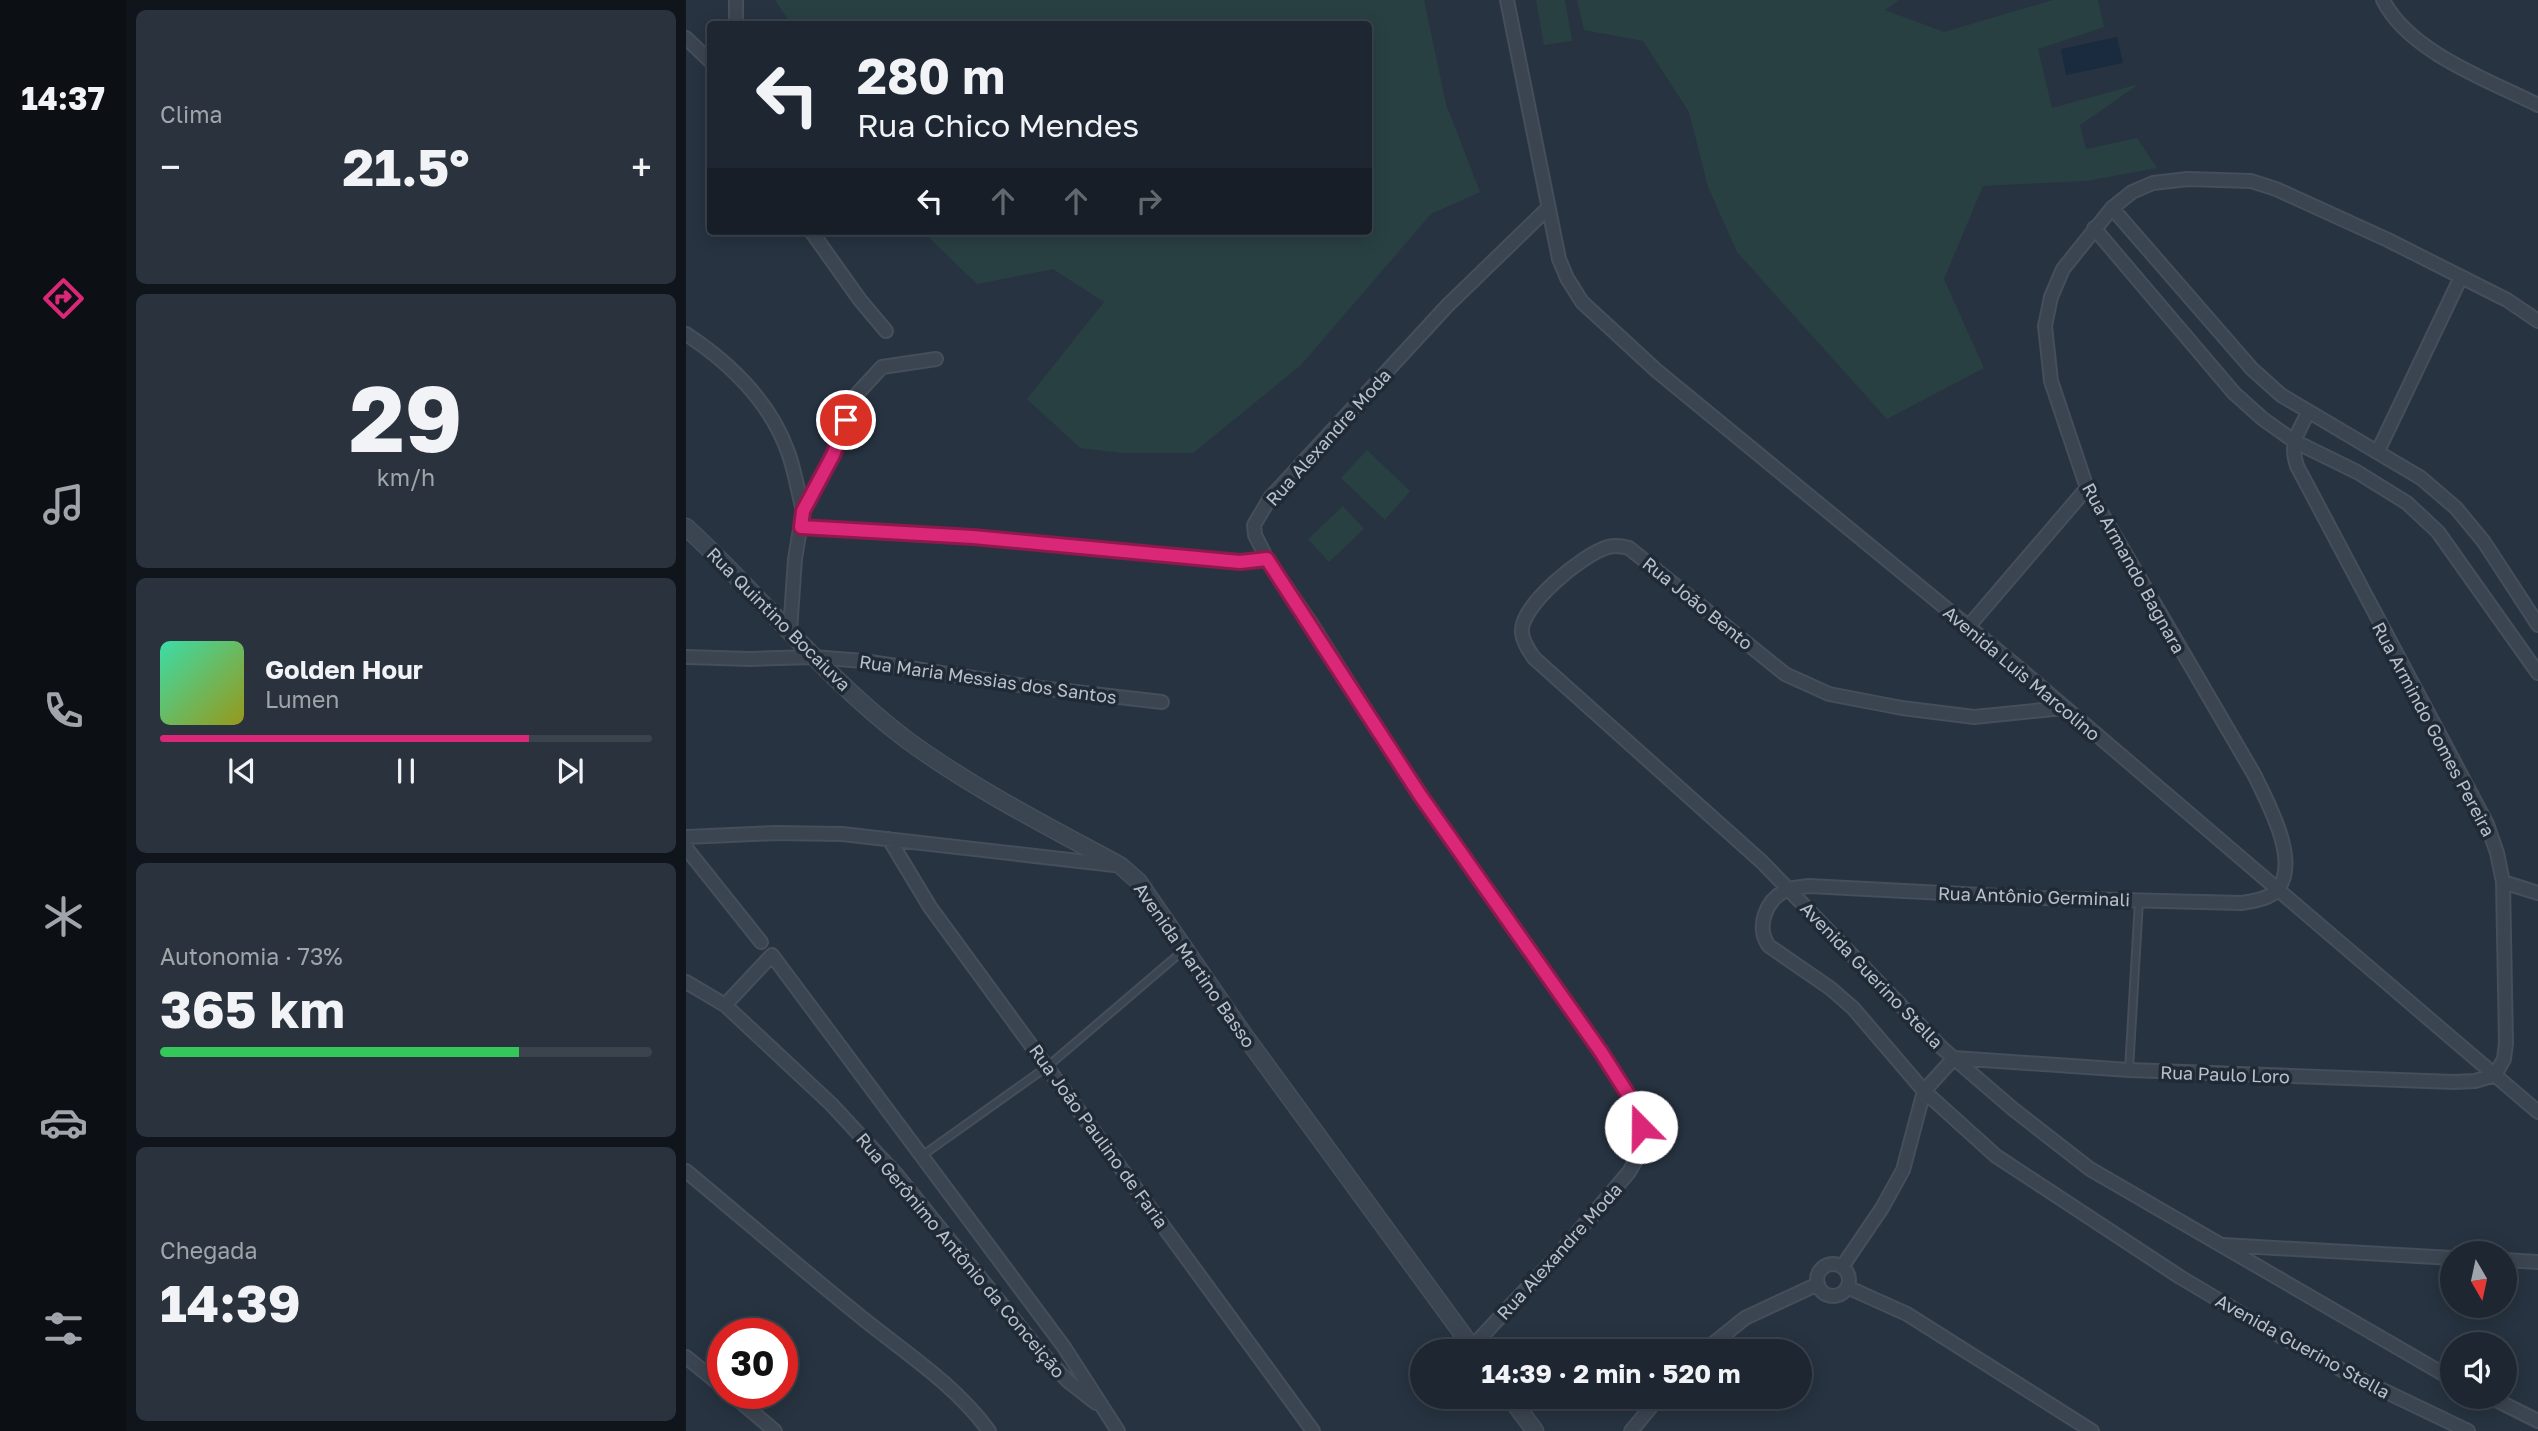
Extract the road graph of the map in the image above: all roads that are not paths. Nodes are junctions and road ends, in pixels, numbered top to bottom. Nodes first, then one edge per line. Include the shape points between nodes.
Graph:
1 (736, 0) edge
2 (1507, 0) edge
3 (2383, 0) edge
4 (736, 21) edge
5 (686, 38) edge
6 (707, 56) edge
7 (2538, 105) edge
8 (1548, 208) junction
9 (2112, 208) junction
10 (2094, 228) junction
11 (814, 235) edge
12 (2462, 277) junction
13 (2538, 321) edge
14 (886, 331) dead end
15 (686, 334) edge
16 (936, 359) dead end
17 (2308, 413) junction
18 (2294, 441) junction
19 (2378, 451) junction
20 (2087, 488) junction
21 (803, 511) junction
22 (686, 527) edge
23 (801, 527) junction
24 (1267, 559) junction
25 (2535, 616) edge
26 (1968, 627) junction
27 (790, 631) junction
28 (686, 657) edge
29 (813, 657) junction
30 (2538, 673) edge
31 (1163, 702) dead end
32 (2063, 708) junction
33 (686, 837) edge
34 (889, 839) junction
35 (686, 848) edge
36 (1121, 866) junction
37 (2503, 883) junction
38 (1788, 889) junction
39 (2277, 890) junction
40 (2538, 893) edge
41 (2139, 899) junction
42 (761, 942) dead end
43 (1186, 949) junction
44 (686, 982) edge
45 (725, 1005) junction
46 (1954, 1058) junction
47 (1048, 1066) junction
48 (2129, 1070) junction
49 (2496, 1075) junction
50 (1924, 1091) junction
51 (2538, 1112) edge
52 (923, 1155) junction
53 (686, 1171) edge
54 (2219, 1245) junction
55 (2440, 1257) edge
56 (2517, 1261) edge
57 (2538, 1262) edge
58 (1842, 1267) junction
59 (1818, 1284) junction
60 (1847, 1287) junction
61 (1466, 1339) edge
62 (1482, 1339) edge
63 (1719, 1339) edge
64 (686, 1357) edge
65 (2440, 1372) edge
66 (707, 1374) edge
67 (1101, 1408) junction
68 (749, 1409) edge
69 (1519, 1409) edge
70 (1649, 1409) edge
71 (2514, 1409) edge
72 (2538, 1421) edge
73 (775, 1431) edge
74 (989, 1431) edge
75 (1118, 1431) edge
76 (1313, 1431) edge
77 (1535, 1431) edge
78 (1631, 1431) edge
79 (2092, 1431) edge
80 (2468, 1431) edge

1 - 4 street
2 - 8 street, Avenida Luis Marcolino
3 - 7 street via 2420,42
5 - 6 street
8 - 24 street, Rua Alexandre Moda via 1447,306 1270,498 1254,526
8 - 26 street, Avenida Luis Marcolino via 1559,259 1582,302 1657,371
9 - 10 street, Rua Armando Bagnara
9 - 12 street, Rua Armando Bagnara via 2152,183 2251,181
9 - 17 street via 2252,369
10 - 18 street via 2234,393
10 - 20 street, Rua Armando Bagnara via 2063,269 2045,326 2051,381
11 - 14 street
12 - 13 street, Rua Armando Bagnara
12 - 19 street
15 - 21 street via 754,392 768,410 788,452
16 - 21 street via 882,367 869,379 857,394 833,455
17 - 18 street
17 - 19 street
18 - 30 street via 2407,503 2438,532
18 - 37 street, Rua Armindo Gomes Pereira via 2292,454 2306,488 2487,824
19 - 25 street via 2421,478 2456,508
20 - 26 street
20 - 39 street, Rua Armando Bagnara via 2273,812 2284,847 2285,871
21 - 23 street
22 - 27 street, Rua Quintino Bocaiuva
23 - 24 street via 973,537 1240,562
23 - 27 street
24 - 62 street, Rua Alexandre Moda via 1420,795 1638,1110 1641,1140 1629,1172
26 - 32 street, Avenida Luis Marcolino
27 - 29 street, Rua Quintino Bocaiuva
28 - 29 street, Rua Maria Messias dos Santos
29 - 31 street, Rua Maria Messias dos Santos
29 - 36 street, Rua Quintino Bocaiuva via 907,740 991,795
32 - 38 street, Rua João Bento via 1974,717 1829,694 1785,674 1629,548 1605,547 1576,563 1525,617 1522,633 1534,658
32 - 39 street, Avenida Luis Marcolino
33 - 34 street, Avenida Martino Basso via 776,833
34 - 36 street, Avenida Martino Basso
34 - 47 street, Rua João Paulino de Faria via 930,907
35 - 42 street
36 - 43 street, Avenida Martino Basso via 1138,881
37 - 40 street
37 - 49 street, Rua Armindo Gomes Pereira via 2506,1043
38 - 41 street, Rua Antônio Germinali via 1809,886
38 - 46 street, Avenida Guerino Stella
38 - 50 street, Avenida Guerino Stella via 1769,906 1763,937 1775,951 1853,1008
39 - 41 street, Rua Antônio Germinali via 2242,903
39 - 49 street, Avenida Luis Marcolino
41 - 48 lane
43 - 47 lane
43 - 61 street, Avenida Martino Basso
44 - 45 street, Rua Gerônimo Antônio da Conceição
45 - 52 street, Rua Gerônimo Antônio da Conceição via 772,955
45 - 67 street, Rua Gerônimo Antônio da Conceição via 831,1104 897,1175 1037,1348
46 - 48 street, Rua Paulo Loro
46 - 50 street
46 - 54 street, Avenida Guerino Stella via 2090,1169
47 - 52 lane
47 - 76 street, Rua João Paulino de Faria
48 - 49 street, Rua Paulo Loro via 2454,1082
49 - 51 street, Avenida Luis Marcolino
50 - 58 street via 1903,1170
50 - 80 street, Avenida Guerino Stella via 1996,1156 2180,1277 2349,1374
52 - 67 street, Rua Gerônimo Antônio da Conceição via 1064,1347
53 - 74 street via 947,1384
54 - 55 street
54 - 65 street, Avenida Guerino Stella
56 - 57 street
58 - 59 street via 1827,1265 1819,1273
58 - 60 street via 1849,1276
59 - 60 street via 1831,1296
59 - 63 street via 1745,1318
60 - 79 street via 1907,1314
64 - 66 street
67 - 75 street
68 - 73 street
69 - 77 street
70 - 78 street
71 - 72 street

